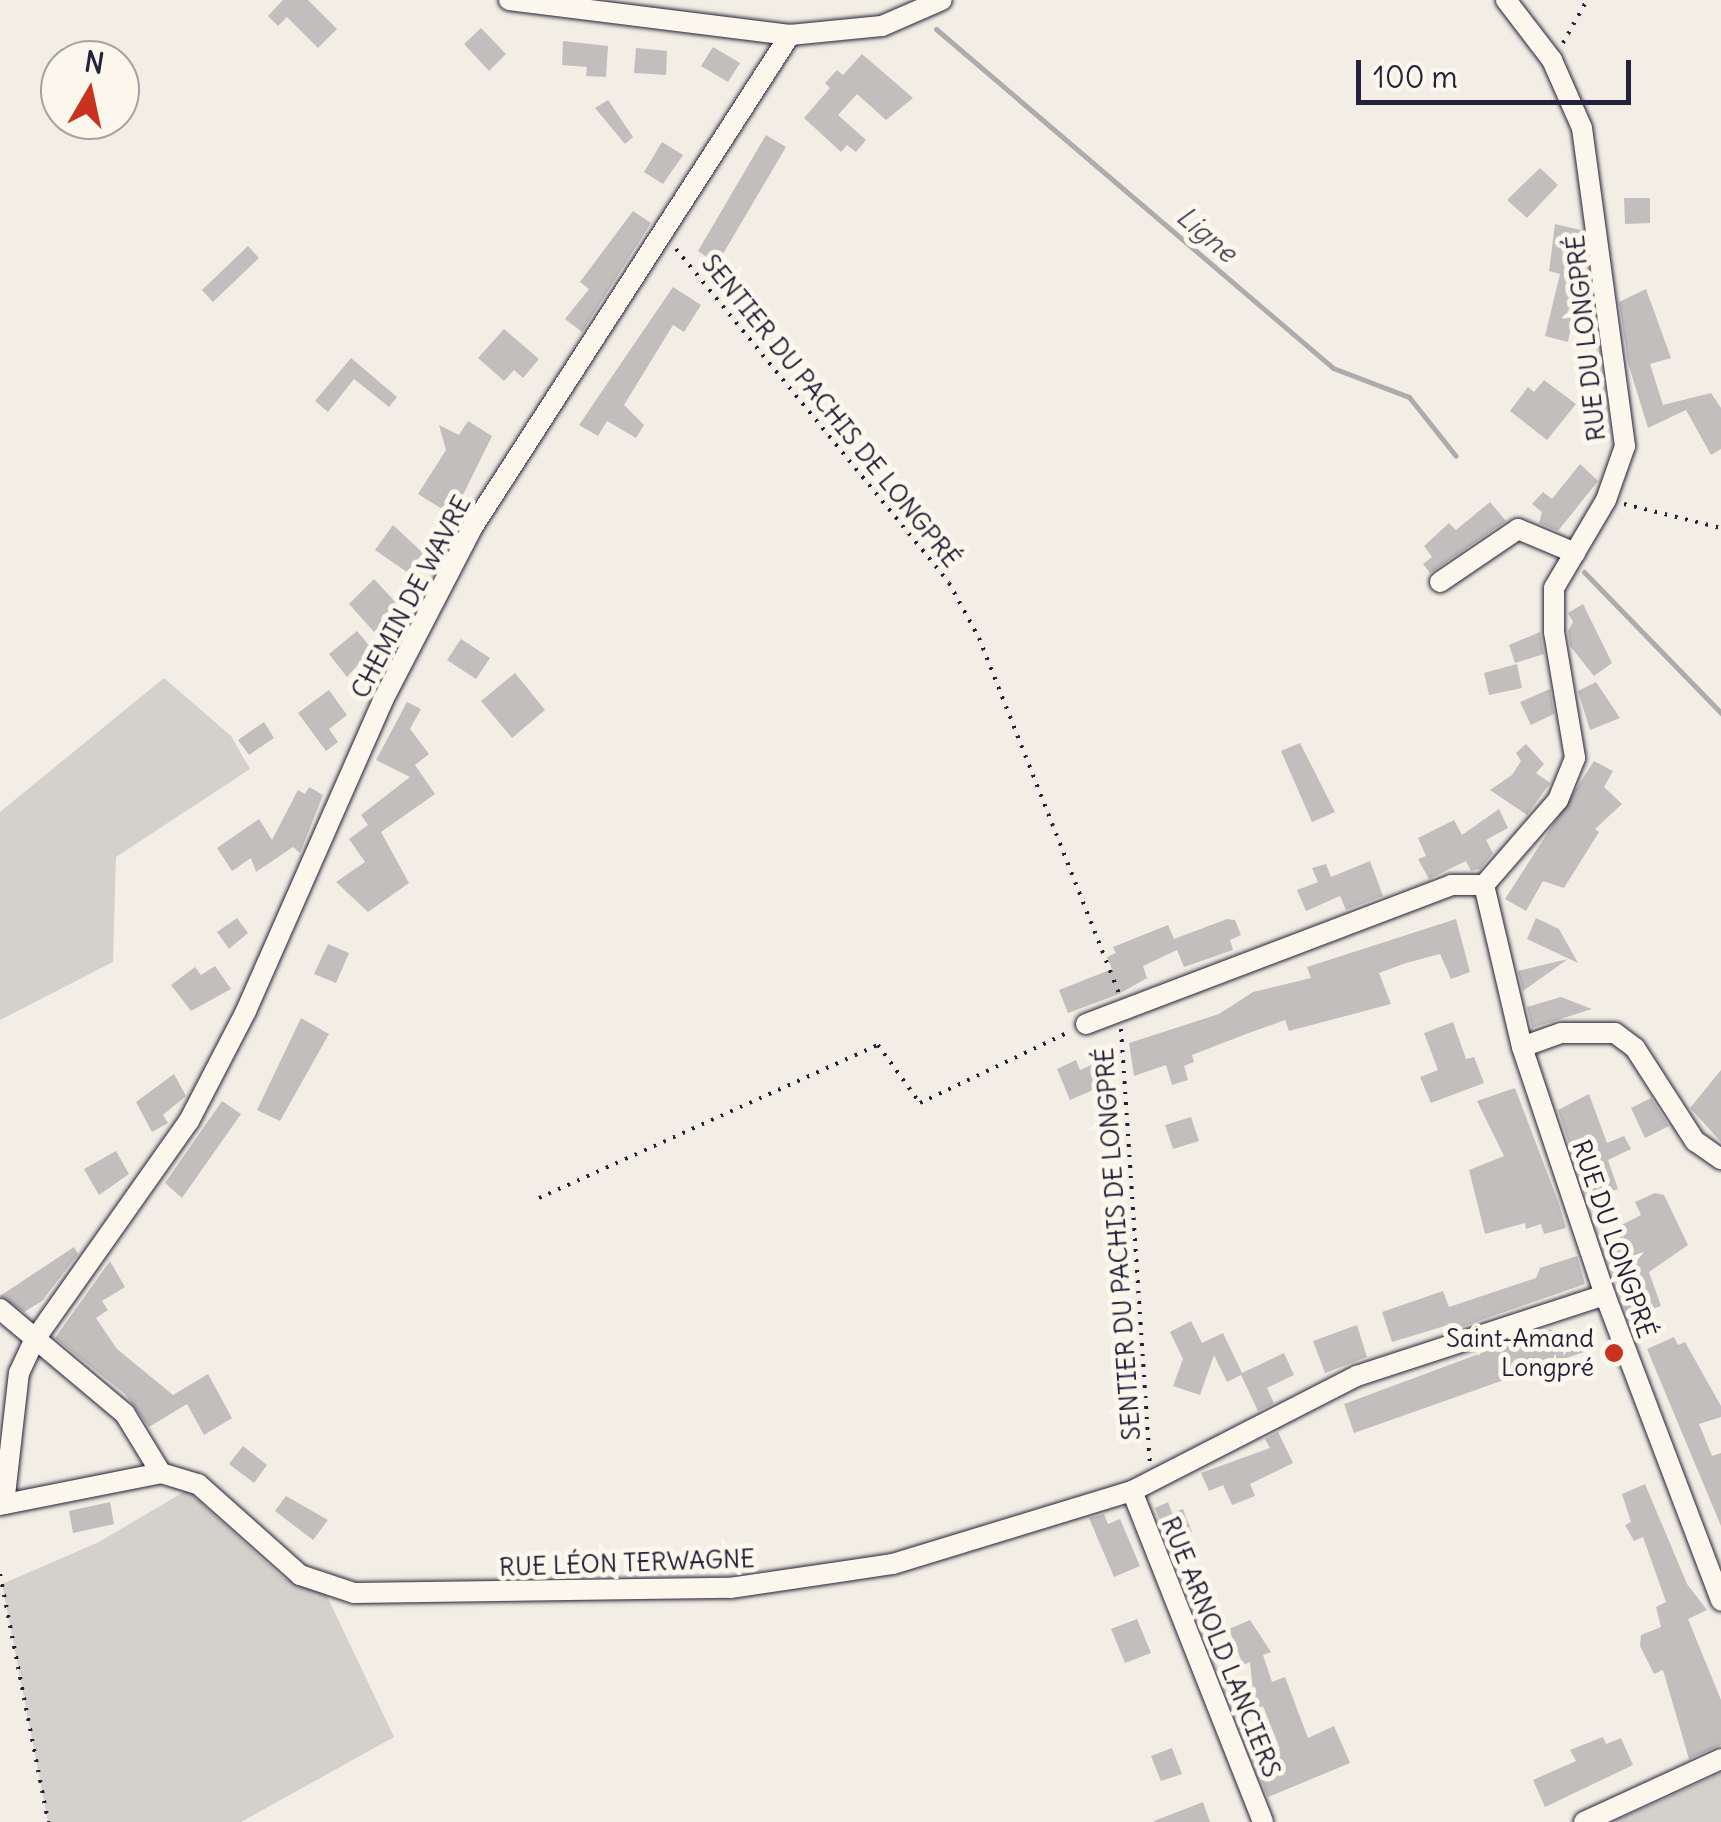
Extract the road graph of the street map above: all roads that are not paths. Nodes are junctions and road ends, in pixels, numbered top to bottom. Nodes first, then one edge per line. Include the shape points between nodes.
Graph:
1 (508, 0) edge
2 (942, 0) edge
3 (1506, 0) edge
4 (790, 35) junction
5 (1575, 552) junction
6 (1440, 582) dead end
7 (1484, 885) junction
8 (1086, 1024) road end
9 (1522, 1047) junction
10 (1721, 1159) edge
11 (1606, 1296) junction
12 (0, 1309) edge
13 (35, 1339) junction
14 (161, 1473) junction
15 (1132, 1490) junction
16 (2, 1504) edge
17 (1721, 1601) edge
18 (1721, 1759) edge
19 (1263, 1822) edge
20 (1584, 1822) edge

1 - 4 street
2 - 4 street via 882,26
3 - 5 street, RUE DU LONGPRÉ via 1552,60 1582,128 1626,446 1606,500
4 - 13 street, CHEMIN DE WAVRE via 472,528 382,700 246,1011 189,1121
5 - 6 street via 1518,529
5 - 7 street, RUE DU LONGPRÉ via 1554,588 1575,758 1558,800
7 - 8 street via 1450,884
7 - 9 street, RUE DU LONGPRÉ
9 - 10 street via 1560,1033 1615,1032 1635,1048 1696,1141
9 - 11 street, RUE DU LONGPRÉ
11 - 15 street, RUE LÉON TERWAGNE via 1357,1376
11 - 17 street, RUE DU LONGPRÉ
12 - 13 street
13 - 14 street via 125,1414
13 - 16 street, CHEMIN DE WAVRE via 19,1373
14 - 15 street, RUE LÉON TERWAGNE via 198,1484 300,1575 354,1593 393,1594 730,1588 893,1564
14 - 16 street
15 - 19 street, RUE ARNOLD LANCIERS
18 - 20 street

